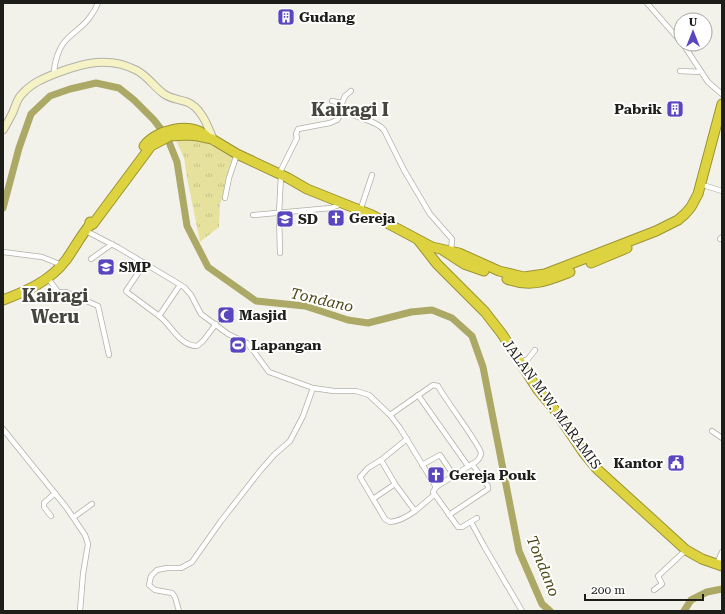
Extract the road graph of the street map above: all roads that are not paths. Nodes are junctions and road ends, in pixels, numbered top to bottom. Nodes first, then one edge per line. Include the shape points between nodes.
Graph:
1 (98, 3) edge
2 (647, 3) edge
3 (673, 33) edge
4 (688, 52) edge
5 (680, 71) dead end
6 (701, 72) junction
7 (54, 74) junction
8 (351, 91) dead end
9 (722, 94) edge
10 (332, 101) dead end
11 (342, 103) junction
12 (722, 104) edge
13 (345, 108) junction
14 (722, 127) edge
15 (3, 130) edge
16 (211, 140) junction
17 (237, 154) junction
18 (280, 174) junction
19 (372, 175) dead end
20 (706, 186) junction
21 (722, 191) edge
22 (225, 198) dead end
23 (342, 204) junction
24 (360, 211) junction
25 (279, 214) junction
26 (253, 215) dead end
27 (87, 229) junction
28 (417, 238) junction
29 (112, 244) junction
30 (3, 252) edge
31 (280, 253) dead end
32 (448, 253) junction
33 (91, 259) dead end
34 (145, 263) junction
35 (437, 264) junction
36 (62, 265) junction
37 (575, 266) junction
38 (48, 278) junction
39 (180, 285) junction
40 (3, 300) edge
41 (158, 316) junction
42 (216, 324) junction
43 (536, 350) dead end
44 (109, 354) dead end
45 (520, 362) junction
46 (313, 388) junction
47 (418, 395) junction
48 (390, 415) junction
49 (3, 429) edge
50 (712, 431) dead end
51 (722, 438) edge
52 (407, 439) junction
53 (381, 460) junction
54 (422, 465) junction
55 (470, 465) junction
56 (454, 476) junction
57 (395, 484) junction
58 (436, 487) junction
59 (55, 493) junction
60 (434, 495) junction
61 (373, 499) junction
62 (92, 504) dead end
63 (415, 511) junction
64 (449, 515) junction
65 (51, 516) dead end
66 (74, 517) junction
67 (477, 518) dead end
68 (471, 522) junction
69 (686, 550) junction
70 (722, 552) edge
71 (719, 565) edge
72 (654, 590) dead end
73 (80, 611) edge
74 (179, 611) edge
75 (522, 611) edge

1 - 7 street via 91,16 62,45 55,62
2 - 3 street
4 - 6 street
5 - 6 street
6 - 9 street
7 - 15 main road via 40,79 23,92
7 - 16 main road via 80,64 96,62 125,65 144,74 164,94 191,104 199,112
8 - 11 street
10 - 11 street
11 - 13 street
12 - 37 highway via 698,194 689,210 678,220 656,231
13 - 18 street via 337,120 298,129 297,138
13 - 32 street via 360,118 380,125 384,130 430,214 452,239
14 - 20 highway
16 - 17 highway
16 - 27 highway via 186,132 154,139
17 - 18 highway
17 - 22 street
18 - 23 highway
18 - 25 street
19 - 24 street
20 - 21 street
20 - 37 highway via 697,209 679,226 651,239
23 - 24 highway
23 - 25 street via 331,208
24 - 28 highway
25 - 26 street
25 - 31 street
27 - 29 street
27 - 36 highway
28 - 32 highway
28 - 35 highway, JALAN M.W. MARAMIS
29 - 33 street
29 - 34 street
30 - 36 street via 42,257
32 - 35 highway
32 - 37 highway via 469,266 524,284 547,280
34 - 39 street
34 - 41 street via 126,291
35 - 45 highway, JALAN M.W. MARAMIS via 485,312
36 - 38 highway
38 - 40 highway
38 - 44 street via 58,292 66,292 98,306
39 - 41 street
39 - 42 street via 191,295 201,314
41 - 42 street via 177,336 193,346 199,345
42 - 46 street via 250,346 269,372
43 - 45 street via 528,359
45 - 69 highway, JALAN M.W. MARAMIS via 597,469
46 - 48 street via 364,392
46 - 74 street via 290,441 260,471 192,562 181,568 161,568 151,576 149,585 155,590 172,593 177,600
47 - 48 street
47 - 55 street
47 - 55 street via 433,386 438,386 480,451 480,458
48 - 52 street
49 - 59 street
50 - 51 street
52 - 53 street
52 - 54 street
53 - 57 street
53 - 61 street via 360,477
54 - 56 street via 440,454
54 - 58 street
55 - 56 street
55 - 64 street via 488,489
56 - 58 street
57 - 61 street
57 - 63 street
58 - 60 street
59 - 65 street via 44,503
59 - 66 street
60 - 63 street
60 - 64 street
61 - 63 street via 385,519 390,522 400,520
62 - 66 street
64 - 68 street via 460,528
66 - 73 street via 88,544
67 - 68 street
68 - 75 street
69 - 71 highway, JALAN M.W. MARAMIS
69 - 72 street via 658,576 662,584
70 - 71 street

